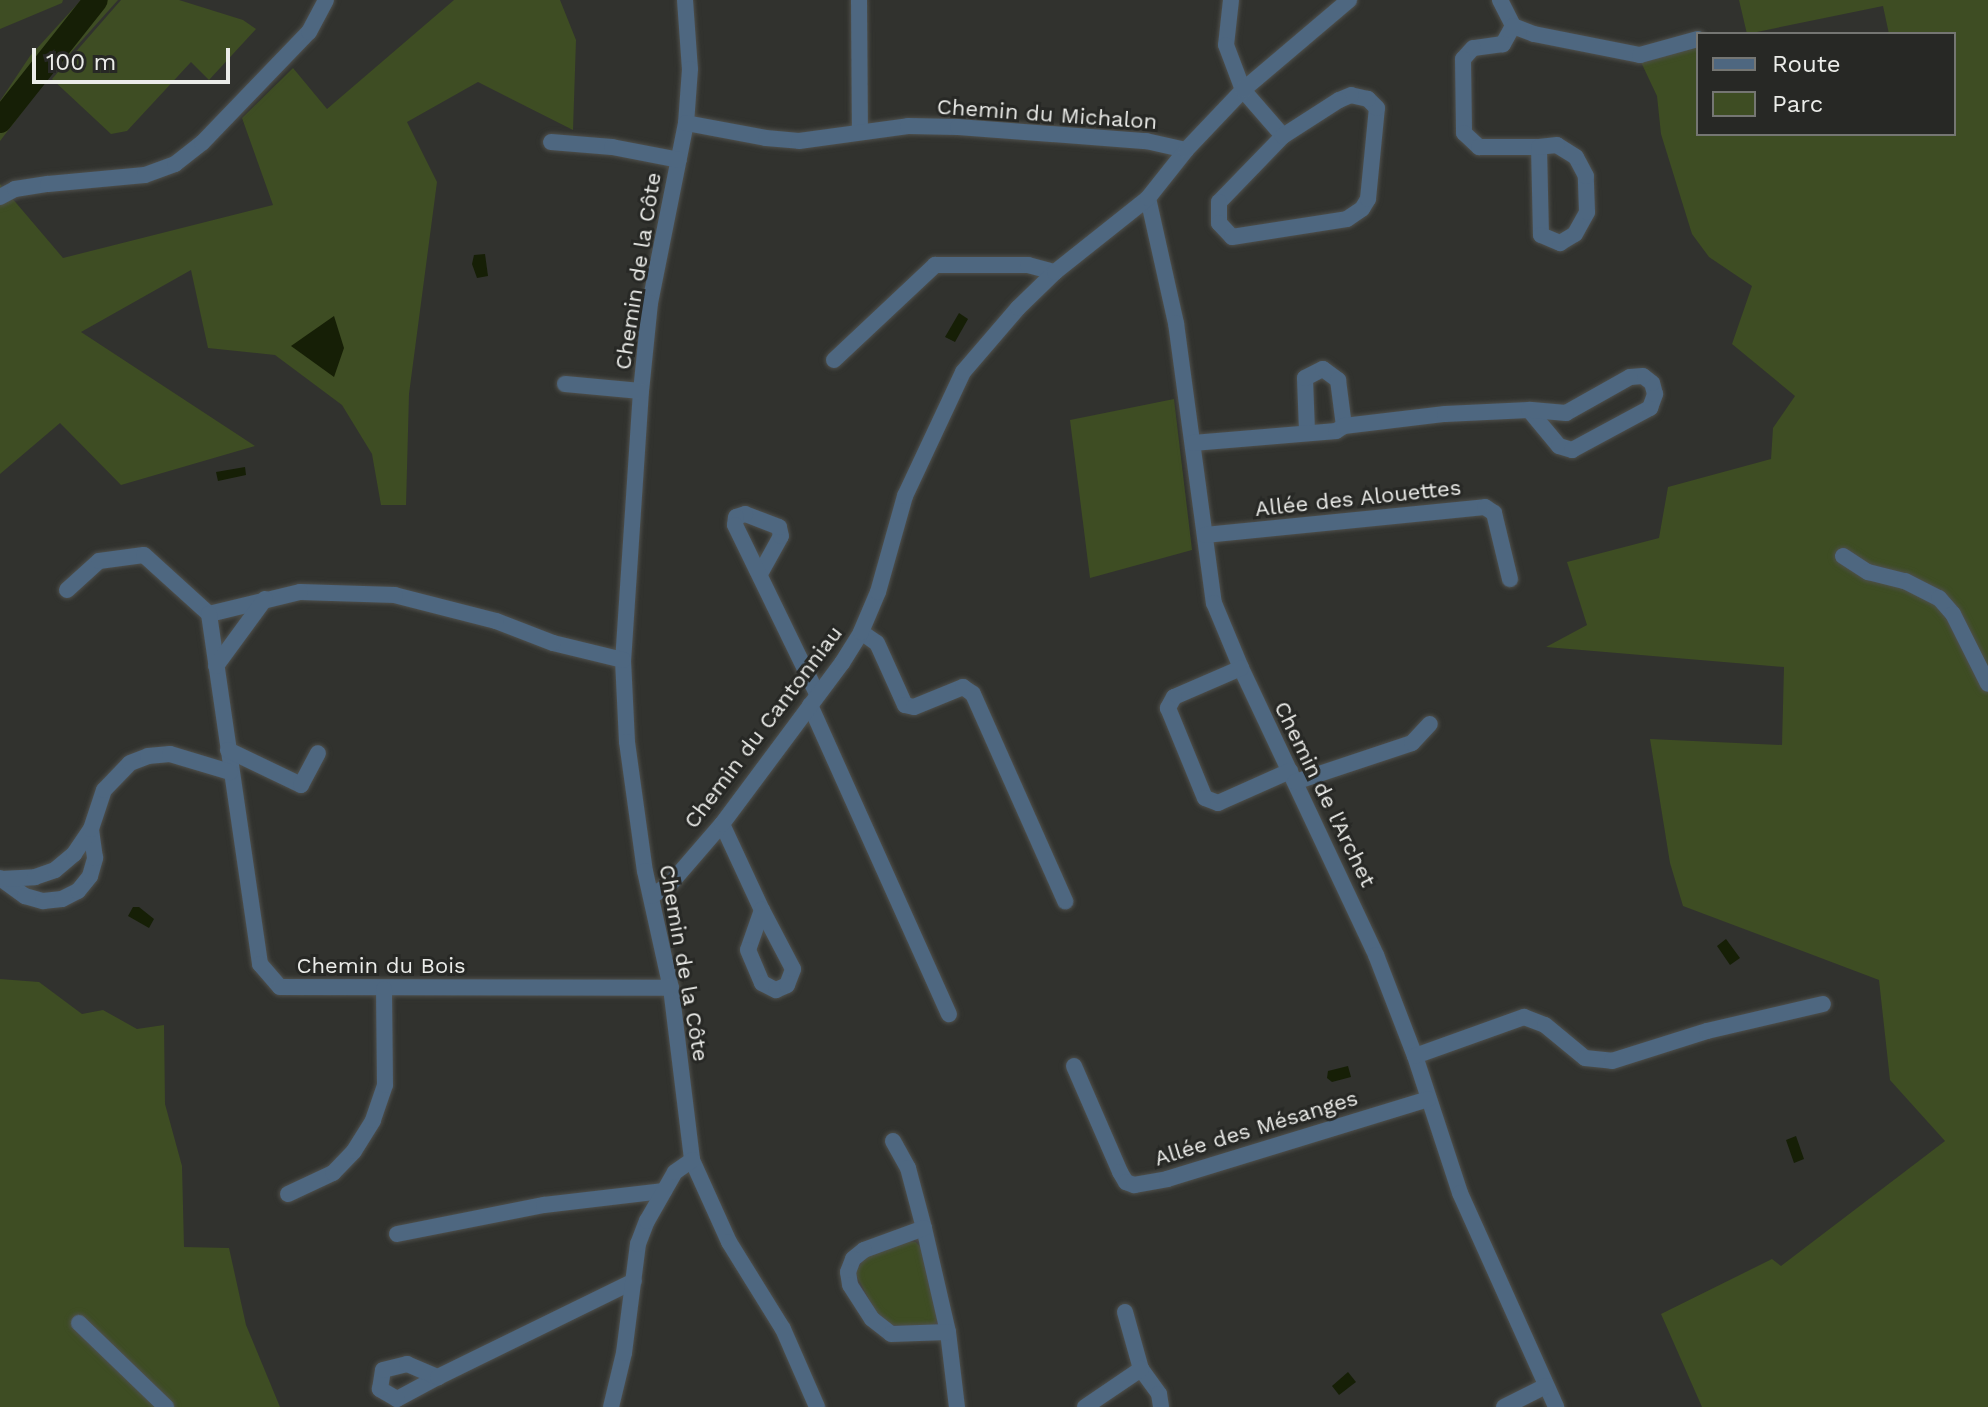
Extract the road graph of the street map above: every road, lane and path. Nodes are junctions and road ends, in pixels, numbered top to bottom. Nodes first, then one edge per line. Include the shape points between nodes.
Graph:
1 (326, 0) edge
2 (685, 0) edge
3 (859, 0) edge
4 (1231, 0) edge
5 (1349, 0) edge
6 (1500, 0) edge
7 (1513, 26) junction
8 (1696, 40) edge
9 (1243, 90) junction
10 (686, 123) junction
11 (860, 130) junction
12 (1283, 136) junction
13 (551, 142) dead end
14 (1539, 147) junction
15 (1186, 150) junction
16 (679, 160) junction
17 (8, 193) edge
18 (1148, 198) junction
19 (1055, 272) junction
20 (834, 360) dead end
21 (565, 384) dead end
22 (641, 391) junction
23 (1529, 410) junction
24 (1344, 426) junction
25 (1307, 431) junction
26 (1193, 443) junction
27 (1205, 535) junction
28 (1843, 556) dead end
29 (760, 574) dead end
30 (1510, 579) dead end
31 (67, 590) dead end
32 (265, 599) junction
33 (209, 614) junction
34 (861, 632) junction
35 (623, 660) junction
36 (216, 666) junction
37 (1241, 668) junction
38 (1988, 684) edge
39 (814, 700) junction
40 (1430, 724) dead end
41 (228, 750) junction
42 (318, 753) dead end
43 (230, 772) junction
44 (1293, 777) junction
45 (722, 824) junction
46 (91, 829) junction
47 (1, 878) edge
48 (652, 896) junction
49 (1065, 901) dead end
50 (762, 910) dead end
51 (671, 988) junction
52 (384, 989) junction
53 (1823, 1004) dead end
54 (949, 1014) dead end
55 (1415, 1056) junction
56 (1074, 1066) dead end
57 (1428, 1099) junction
58 (893, 1141) dead end
59 (692, 1160) junction
60 (664, 1191) junction
61 (288, 1194) dead end
62 (924, 1228) junction
63 (397, 1234) dead end
64 (634, 1281) junction
65 (1125, 1312) dead end
66 (79, 1323) dead end
67 (948, 1332) junction
68 (1141, 1369) junction
69 (438, 1377) dead end
70 (1546, 1386) junction
71 (166, 1407) edge
72 (611, 1407) edge
73 (817, 1407) edge
74 (957, 1407) edge
75 (1085, 1407) edge
76 (1161, 1407) edge
77 (1504, 1407) edge
78 (1556, 1407) edge

1 - 17 street via 309,32 175,164 145,175
2 - 10 street, Chemin de la Côte via 690,69
3 - 11 street
4 - 9 street via 1226,45
5 - 9 street
6 - 7 street
7 - 8 street via 1640,55
7 - 14 street via 1503,44 1473,48 1463,59 1464,133 1479,147
9 - 12 street
9 - 15 street
10 - 11 street, Chemin du Michalon via 799,141
10 - 16 street, Chemin de la Côte
11 - 15 street, Chemin du Michalon via 908,126 1046,131
12 - 12 street via 1219,202 1219,223 1232,237 1347,219 1368,199 1377,108 1368,99 1351,95 1339,100
13 - 16 street, Chemin de la Côte
14 - 14 street via 1541,235 1560,243 1575,234 1587,212 1586,176 1576,157 1557,145
15 - 18 street, Chemin du Cantonniau
16 - 22 street, Chemin de la Côte via 650,303
18 - 19 street, Chemin du Cantonniau
18 - 26 street, Chemin de l'Archet via 1176,323
19 - 20 street via 1028,265 935,265
19 - 34 street, Chemin du Cantonniau via 963,372 905,496
21 - 22 street, Chemin de la Côte
22 - 35 street, Chemin de la Côte
23 - 23 street via 1559,446 1572,450 1650,408 1655,394 1643,376 1630,377 1566,413
23 - 24 street
24 - 25 street
24 - 25 street via 1338,380 1323,369 1305,378
25 - 26 street
26 - 27 street, Chemin de l'Archet
27 - 30 street, Allée des Alouettes via 1485,507 1494,513
27 - 37 street, Chemin de l'Archet via 1214,603
28 - 38 street via 1868,572 1915,584 1939,598 1953,614
29 - 39 street
31 - 33 street via 99,561 144,555
32 - 33 street
32 - 35 street via 300,592 395,595
32 - 36 street
33 - 36 street, Chemin du Bois
34 - 39 street, Chemin du Cantonniau
34 - 49 street via 877,643 905,705 914,707 963,687 973,694
35 - 48 street, Chemin de la Côte via 633,789
36 - 41 street, Chemin du Bois
37 - 44 street, Chemin de l'Archet
37 - 44 street via 1174,697 1168,708 1205,798 1218,803
39 - 45 street, Chemin du Cantonniau
39 - 54 street
40 - 44 street via 1412,743
41 - 42 street via 301,785
41 - 43 street, Chemin du Bois
43 - 46 street via 170,754 130,763 104,790
43 - 52 street, Chemin du Bois via 260,964 280,987
44 - 55 street, Chemin de l'Archet via 1370,941
45 - 48 street, Chemin du Cantonniau via 671,883
45 - 50 street
46 - 47 street via 55,870
46 - 47 street via 95,858 78,891 43,901 25,896
48 - 51 street, Chemin de la Côte
51 - 52 street, Chemin du Bois
51 - 59 street, Chemin de la Côte
52 - 61 street via 385,1085 373,1120 333,1173
53 - 55 street via 1707,1031 1612,1061 1585,1058 1545,1025 1524,1017
55 - 57 street, Chemin de l'Archet
56 - 57 street, Allée des Mésanges via 1120,1172 1134,1185
57 - 70 street, Chemin de l'Archet via 1460,1193
58 - 62 street via 908,1168
59 - 60 street via 675,1172
59 - 73 street, Chemin de la Côte via 729,1242 783,1329
60 - 63 street via 544,1205
60 - 64 street via 638,1244
62 - 67 street
62 - 67 street via 864,1250 853,1259 850,1285 872,1319 891,1334
64 - 69 street
64 - 72 street
65 - 68 street
66 - 71 street
67 - 74 street
68 - 75 street
68 - 76 street via 1159,1394
70 - 77 street
70 - 78 street, Chemin de l'Archet

